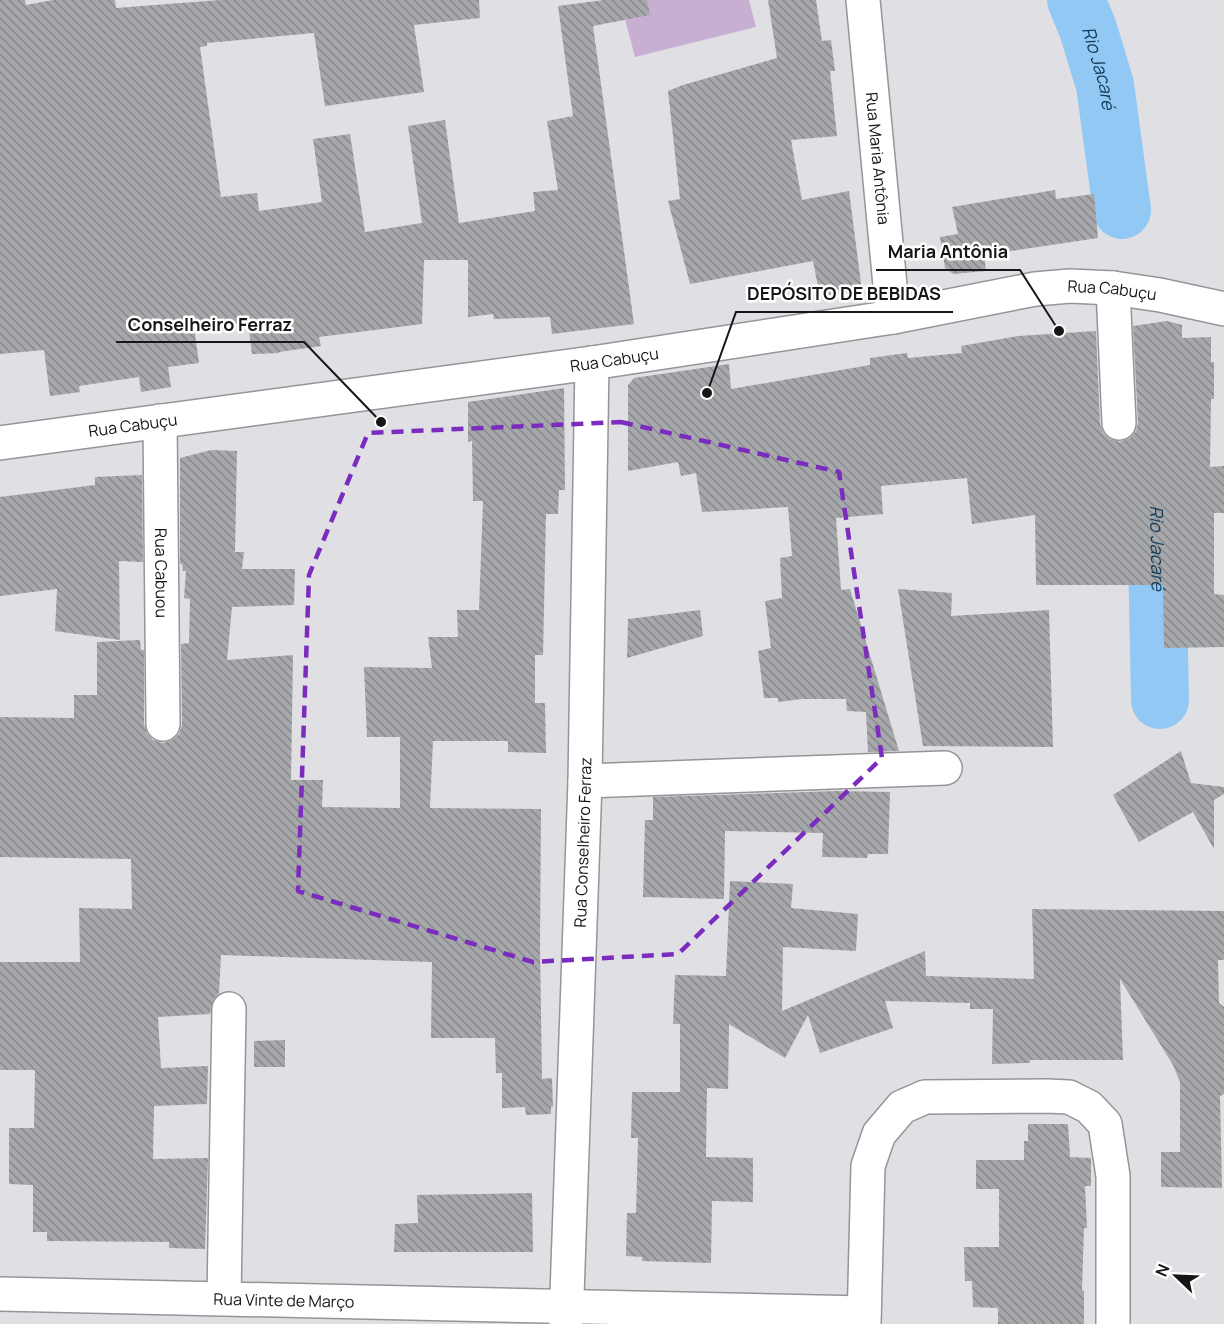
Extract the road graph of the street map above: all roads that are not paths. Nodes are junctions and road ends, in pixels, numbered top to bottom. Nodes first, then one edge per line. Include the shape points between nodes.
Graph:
1 (863, 0) edge
2 (1113, 288) junction
3 (1224, 309) edge
4 (893, 317) junction
5 (592, 363) junction
6 (160, 421) junction
7 (1119, 423) dead end
8 (0, 443) edge
9 (163, 724) dead end
10 (945, 768) dead end
11 (585, 781) junction
12 (229, 1009) dead end
13 (0, 1294) edge
14 (224, 1298) junction
15 (566, 1315) edge
16 (864, 1318) edge
17 (1113, 1324) edge

1 - 4 street, Rua Maria Antônia
2 - 3 street, Rua Cabuçu
2 - 4 street, Rua Cabuçu via 1035,289
2 - 7 street
4 - 5 street, Rua Cabuçu
5 - 6 street, Rua Cabuçu
5 - 11 street, Rua Conselheiro Ferraz
6 - 8 street, Rua Cabuçu
6 - 9 street, Rua Cabuou
10 - 11 street
11 - 15 street, Rua Conselheiro Ferraz
12 - 14 street
13 - 14 street, Rua Vinte de Março
14 - 15 street, Rua Vinte de Março
15 - 16 street, Rua Vinte de Março
16 - 17 street via 868,1166 879,1134 902,1107 925,1097 1069,1097 1089,1107 1105,1124 1113,1176

